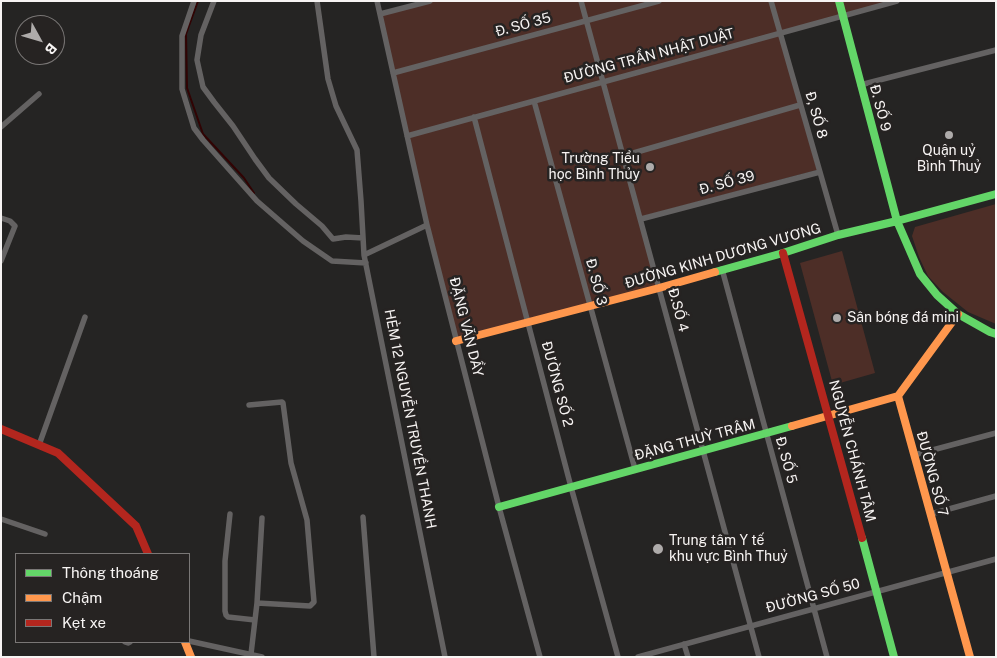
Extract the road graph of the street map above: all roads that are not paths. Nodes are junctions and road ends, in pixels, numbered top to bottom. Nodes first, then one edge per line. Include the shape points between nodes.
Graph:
1 (194, 1) edge
2 (214, 1) edge
3 (317, 1) edge
4 (377, 1) edge
5 (430, 1) edge
6 (581, 1) edge
7 (659, 1) edge
8 (771, 1) edge
9 (839, 1) edge
10 (896, 1) edge
11 (380, 14) junction
12 (843, 16) junction
13 (587, 21) junction
14 (780, 33) junction
15 (996, 50) edge
16 (393, 73) junction
17 (604, 82) junction
18 (860, 85) junction
19 (39, 94) dead end
20 (534, 101) junction
21 (800, 105) junction
22 (474, 117) junction
23 (1, 127) edge
24 (408, 136) junction
25 (623, 156) junction
26 (820, 172) junction
27 (996, 194) edge
28 (1, 218) edge
29 (641, 219) junction
30 (898, 221) junction
31 (427, 226) junction
32 (838, 235) junction
33 (363, 238) junction
34 (783, 253) junction
35 (364, 255) junction
36 (1, 261) edge
37 (366, 263) junction
38 (722, 269) junction
39 (660, 288) junction
40 (590, 306) junction
41 (958, 314) junction
42 (85, 317) dead end
43 (528, 322) junction
44 (996, 334) edge
45 (456, 341) junction
46 (898, 396) junction
47 (249, 405) dead end
48 (829, 416) junction
49 (1, 429) edge
50 (996, 432) edge
51 (766, 433) junction
52 (39, 445) junction
53 (703, 450) junction
54 (914, 455) junction
55 (635, 469) junction
56 (570, 487) junction
57 (996, 496) edge
58 (499, 507) junction
59 (230, 514) dead end
60 (930, 514) junction
61 (363, 516) dead end
62 (262, 518) dead end
63 (1, 519) edge
64 (46, 534) dead end
65 (148, 553) edge
66 (996, 559) edge
67 (946, 572) junction
68 (877, 591) junction
69 (257, 603) junction
70 (813, 609) junction
71 (255, 620) junction
72 (750, 626) junction
73 (190, 641) edge
74 (185, 643) edge
75 (684, 644) junction
76 (251, 654) junction
77 (191, 657) edge
78 (262, 657) edge
79 (374, 657) edge
80 (445, 657) edge
81 (540, 657) edge
82 (618, 657) edge
83 (638, 657) edge
84 (688, 657) edge
85 (759, 657) edge
86 (827, 657) edge
87 (894, 657) edge
88 (970, 657) edge

1 - 37 street via 182,36 182,89 194,128 258,201 303,241 332,261
2 - 33 street via 201,35 197,60 203,87 269,178 333,239
3 - 33 street, HẺM 12 NGUYỄN TRUYỀN THANH via 328,80 356,150
4 - 11 street, ĐẶNG VĂN DẦY
5 - 11 street
6 - 13 street, Đ.SỐ 4
7 - 13 street, Đ. SỐ 35
8 - 14 street, Đ, SỐ 8
9 - 12 street, Đ. SỐ 9
10 - 12 street, ĐƯỜNG TRẦN NHẬT DUẬT
11 - 16 street, ĐẶNG VĂN DẦY
12 - 14 street, ĐƯỜNG TRẦN NHẬT DUẬT
12 - 18 street, Đ. SỐ 9
13 - 16 street, Đ. SỐ 35
13 - 17 street, Đ.SỐ 4
14 - 17 street, ĐƯỜNG TRẦN NHẬT DUẬT
14 - 21 street, Đ, SỐ 8
15 - 18 street
16 - 24 street, ĐẶNG VĂN DẦY
17 - 20 street, ĐƯỜNG TRẦN NHẬT DUẬT
17 - 25 street, Đ.SỐ 4
18 - 30 street, Đ. SỐ 9
19 - 23 street
20 - 22 street, ĐƯỜNG TRẦN NHẬT DUẬT
20 - 40 street, Đ. SỐ 3
21 - 25 street
21 - 26 street, Đ, SỐ 8
22 - 24 street, ĐƯỜNG TRẦN NHẬT DUẬT
22 - 43 street, ĐƯỜNG SỐ 2
24 - 31 street, ĐẶNG VĂN DẦY
25 - 29 street, Đ.SỐ 4
26 - 29 street, Đ. SỐ 39
26 - 32 street, Đ, SỐ 8
27 - 30 street, ĐƯỜNG KINH DƯƠNG VƯƠNG
28 - 36 street via 15,226
29 - 39 street, Đ.SỐ 4
30 - 32 street, ĐƯỜNG KINH DƯƠNG VƯƠNG
30 - 41 street, Đ. SỐ 9 via 920,274
31 - 35 street
31 - 45 street, ĐẶNG VĂN DẦY
32 - 34 street, ĐƯỜNG KINH DƯƠNG VƯƠNG
33 - 35 street, HẺM 12 NGUYỄN TRUYỀN THANH
34 - 38 street, ĐƯỜNG KINH DƯƠNG VƯƠNG
34 - 48 street, NGUYỄN CHÁNH TÂM
35 - 37 street, HẺM 12 NGUYỄN TRUYỀN THANH
37 - 80 street, HẺM 12 NGUYỄN TRUYỀN THANH
38 - 39 street, ĐƯỜNG KINH DƯƠNG VƯƠNG
38 - 51 street, Đ. SỐ 5
39 - 40 street, ĐƯỜNG KINH DƯƠNG VƯƠNG
39 - 53 street, Đ.SỐ 4
40 - 43 street, ĐƯỜNG KINH DƯƠNG VƯƠNG
40 - 55 street, Đ. SỐ 3
41 - 44 street, Đ. SỐ 9
41 - 46 street
42 - 52 street
43 - 45 street, ĐƯỜNG KINH DƯƠNG VƯƠNG
43 - 56 street, ĐƯỜNG SỐ 2
45 - 58 street, ĐẶNG VĂN DẦY
46 - 48 street, ĐẶNG THUỲ TRÂM
46 - 54 street, ĐƯỜNG SỐ 7
47 - 69 street via 283,404 291,463 307,520 314,602 310,606
48 - 51 street, ĐẶNG THUỲ TRÂM
48 - 68 street, NGUYỄN CHÁNH TÂM
49 - 52 street
50 - 54 street
51 - 53 street, ĐẶNG THUỲ TRÂM
51 - 70 street, Đ. SỐ 5
52 - 65 street via 58,453 136,526
53 - 55 street, ĐẶNG THUỲ TRÂM
53 - 72 street, Đ.SỐ 4
54 - 60 street, ĐƯỜNG SỐ 7
55 - 56 street, ĐẶNG THUỲ TRÂM
56 - 58 street, ĐẶNG THUỲ TRÂM
56 - 82 street, ĐƯỜNG SỐ 2
57 - 60 street
58 - 81 street, ĐẶNG VĂN DẦY
59 - 71 street via 225,562 225,611 228,617
60 - 67 street, ĐƯỜNG SỐ 7
61 - 79 street
62 - 69 street
63 - 64 street
66 - 67 street, ĐƯỜNG SỐ 50
67 - 68 street, ĐƯỜNG SỐ 50
67 - 88 street, ĐƯỜNG SỐ 7
68 - 70 street, ĐƯỜNG SỐ 50
68 - 87 street, NGUYỄN CHÁNH TÂM
69 - 71 street
70 - 72 street, ĐƯỜNG SỐ 50
70 - 86 street, Đ. SỐ 5
71 - 76 street
72 - 75 street, ĐƯỜNG SỐ 50
72 - 85 street, Đ.SỐ 4
73 - 76 street
74 - 77 street
75 - 83 street, ĐƯỜNG SỐ 50
75 - 84 street
76 - 78 street

